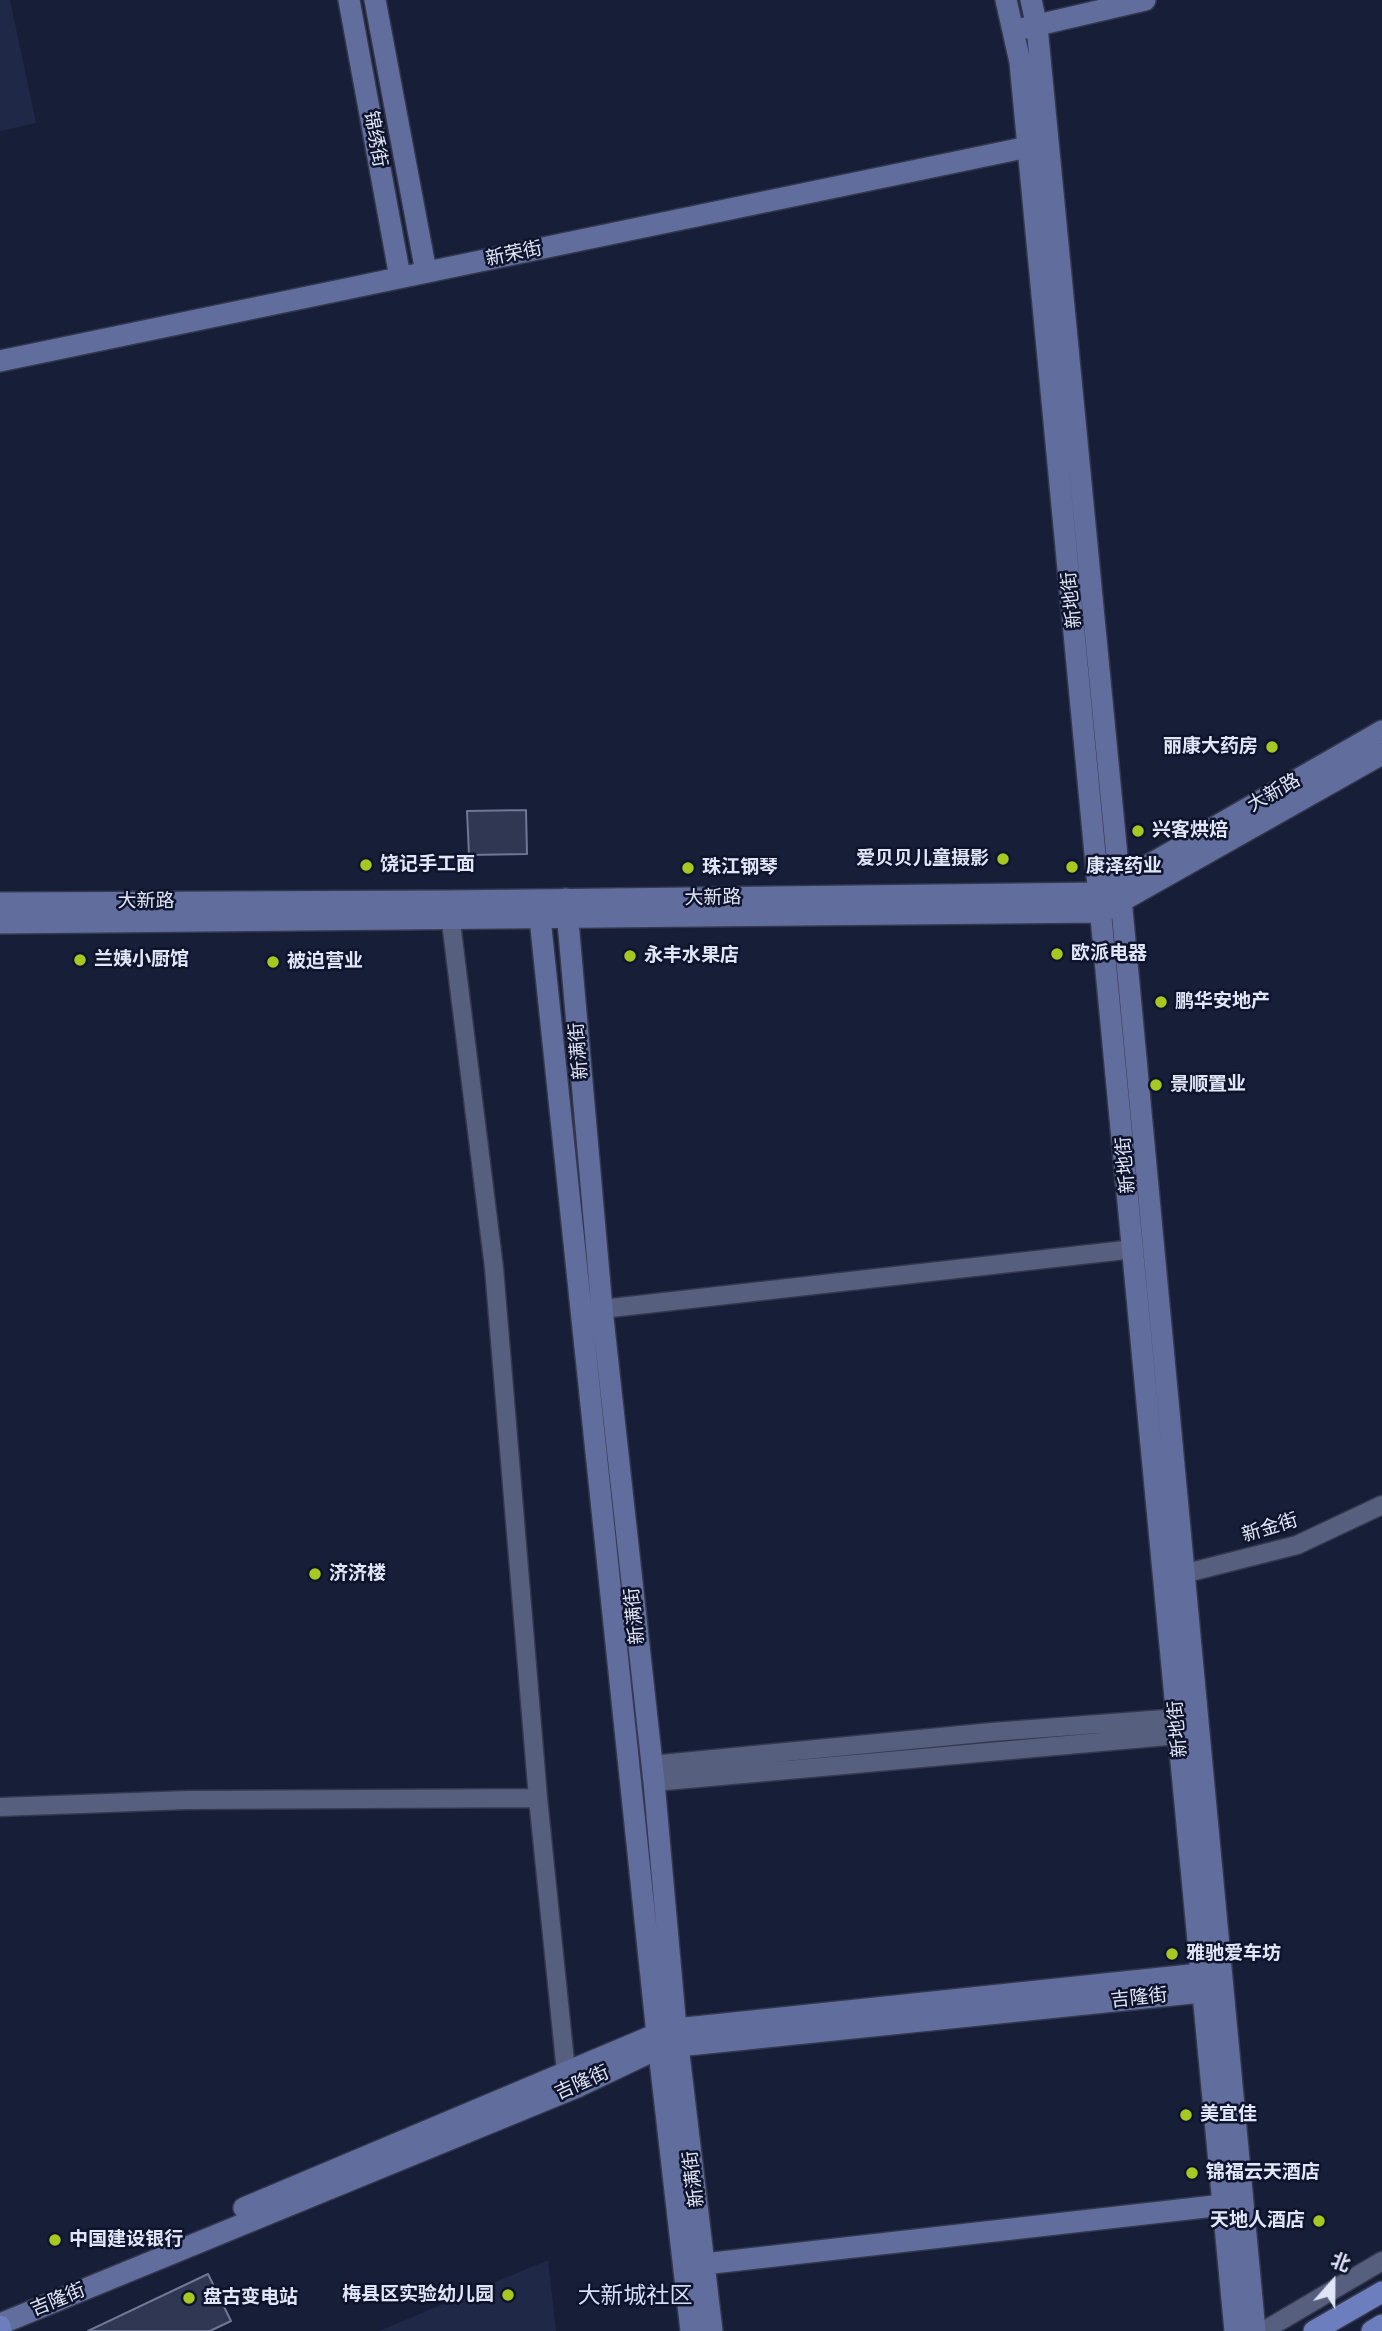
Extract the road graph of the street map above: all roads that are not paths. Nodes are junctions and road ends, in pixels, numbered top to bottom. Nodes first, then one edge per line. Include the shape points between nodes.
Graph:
1 (349, 0) edge
2 (375, 0) edge
3 (1030, 0) edge
4 (1145, 0) edge
5 (1007, 3) edge
6 (1013, 30) junction
7 (1028, 147) junction
8 (426, 272) junction
9 (400, 277) junction
10 (0, 360) edge
11 (1382, 731) edge
12 (1382, 754) edge
13 (566, 900) junction
14 (448, 901) junction
15 (0, 903) edge
16 (1101, 903) junction
17 (540, 918) junction
18 (0, 923) edge
19 (1134, 1249) junction
20 (602, 1309) junction
21 (1382, 1505) edge
22 (1164, 1579) junction
23 (1178, 1727) junction
24 (653, 1773) junction
25 (538, 1798) junction
26 (0, 1807) edge
27 (1201, 1983) junction
28 (667, 2039) junction
29 (566, 2073) junction
30 (1223, 2211) junction
31 (1382, 2261) edge
32 (704, 2269) junction
33 (1379, 2299) edge
34 (0, 2310) edge
35 (1382, 2326) edge
36 (0, 2327) edge
37 (1262, 2329) edge
38 (691, 2331) edge
39 (712, 2331) edge
40 (1235, 2331) edge
41 (1314, 2331) edge
42 (1372, 2331) edge

1 - 9 street, 锦绣街
2 - 8 street, 锦绣街
3 - 5 street
3 - 37 street, 新地街 via 1037,27
4 - 6 street
5 - 6 street, 新地街
6 - 7 street, 新地街
7 - 8 street, 新荣街
7 - 16 street, 新地街
8 - 9 street, 新荣街
9 - 10 street, 新荣街
11 - 16 street, 大新路
12 - 16 street, 大新路
13 - 14 street, 大新路
13 - 16 street, 大新路
13 - 20 street, 新满街
14 - 15 street, 大新路
14 - 25 street via 494,1268
16 - 17 street, 大新路
16 - 19 street, 新地街
17 - 18 street, 大新路
17 - 28 street, 新满街
19 - 20 street
19 - 22 street, 新地街
20 - 24 street, 新满街
21 - 22 street, 新金街 via 1297,1545
22 - 23 street, 新地街
23 - 24 street
23 - 27 street, 新地街
24 - 28 street, 新满街
25 - 26 street via 188,1800
25 - 29 street
27 - 28 street, 吉隆街
27 - 30 street, 新地街
28 - 29 street, 吉隆街
28 - 32 street, 新满街
28 - 36 street, 吉隆街 via 576,2087
28 - 38 street, 新满街
29 - 34 street, 吉隆街
30 - 32 street
30 - 40 street, 新地街
31 - 37 street
32 - 39 street, 新满街
33 - 41 main road
35 - 42 main road

